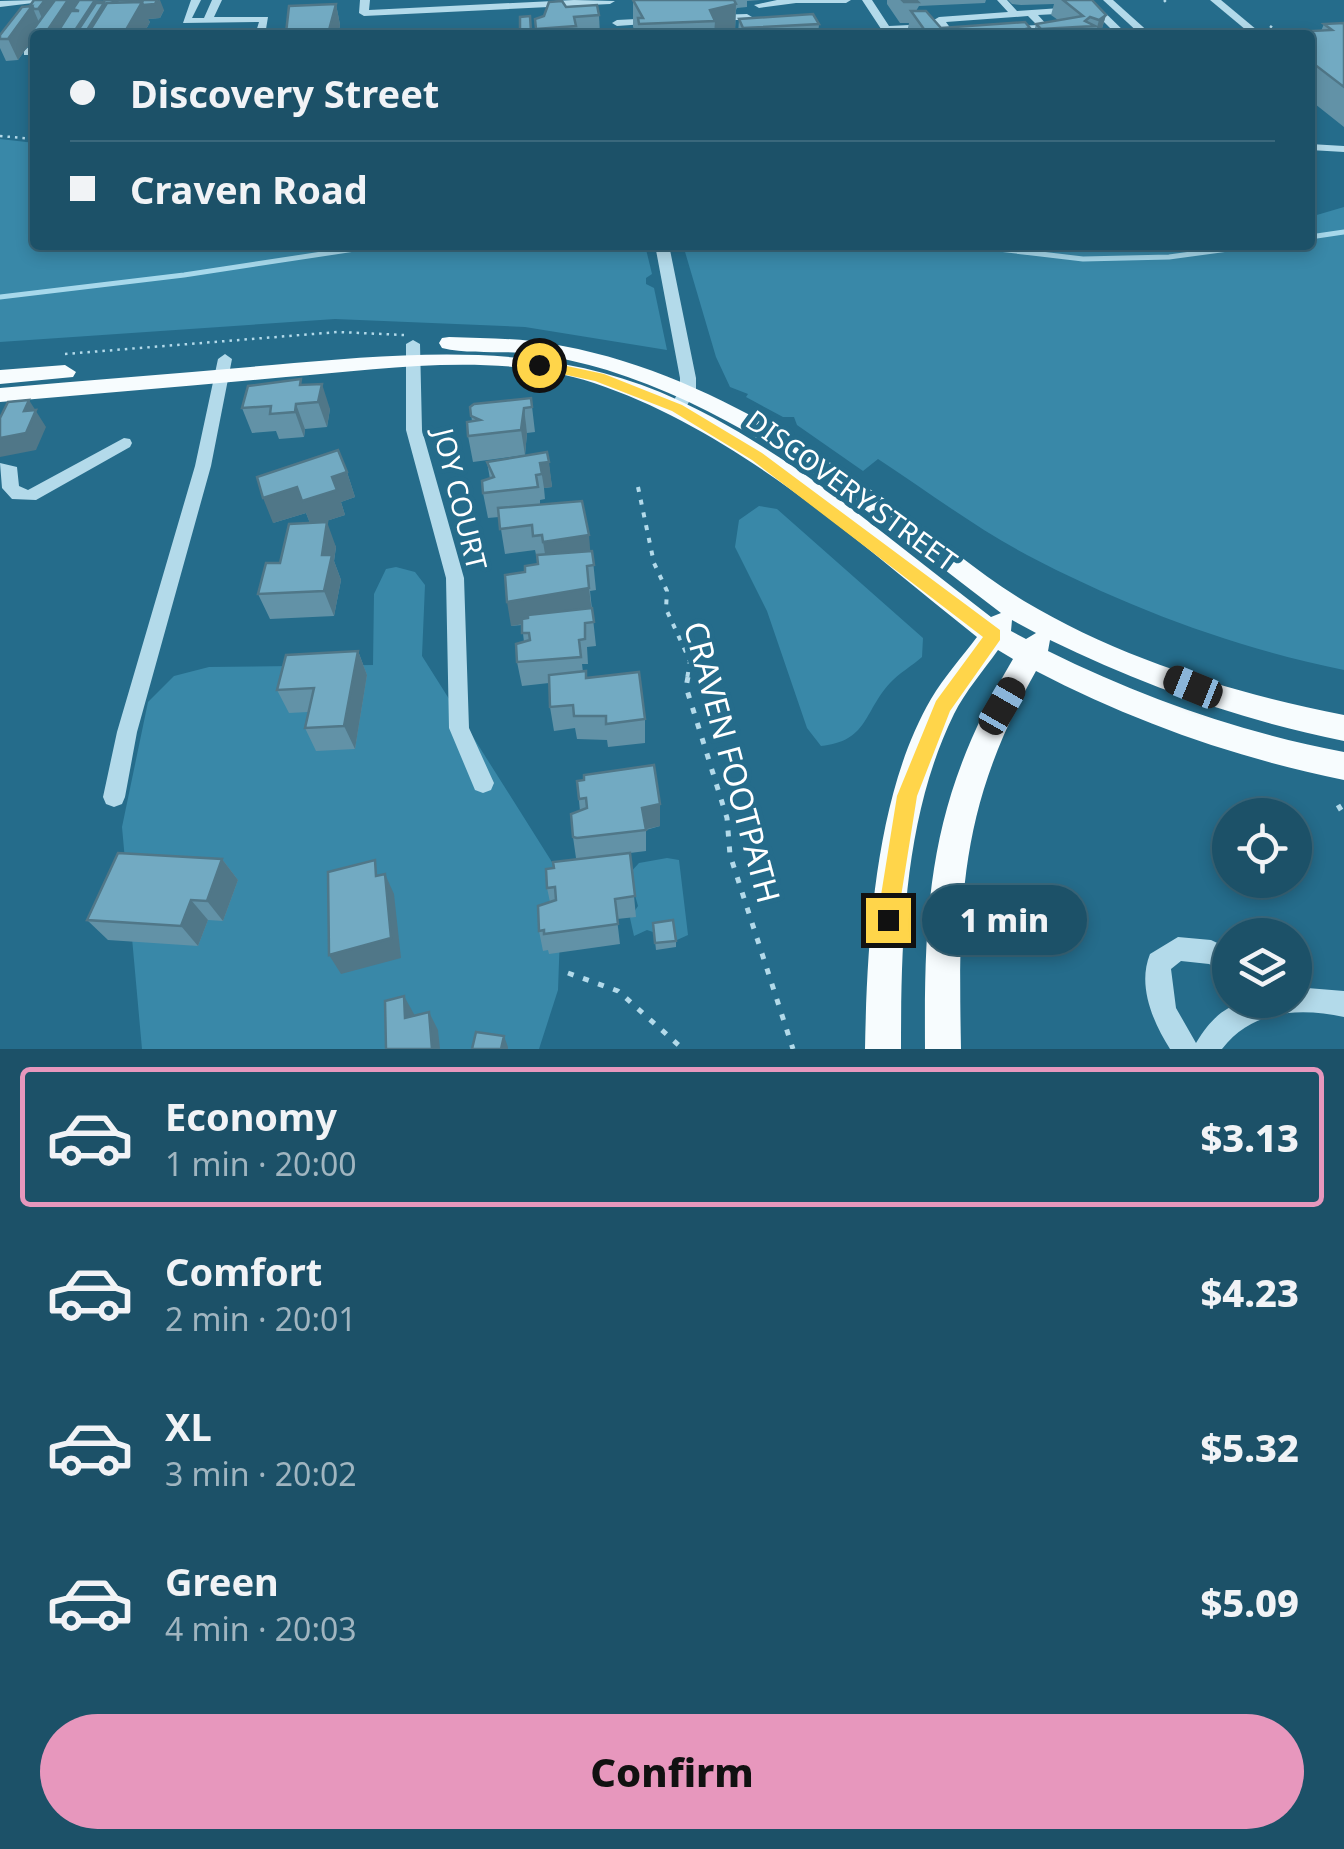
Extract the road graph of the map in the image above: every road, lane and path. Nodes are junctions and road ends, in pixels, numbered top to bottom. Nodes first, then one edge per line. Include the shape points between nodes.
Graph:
1 (33, 0) edge
2 (196, 0) edge
3 (217, 0) edge
4 (365, 0) edge
5 (610, 0) edge
6 (846, 0) edge
7 (868, 0) edge
8 (1002, 0) edge
9 (1086, 0) edge
10 (1108, 0) edge
11 (1164, 0) edge
12 (1214, 0) edge
13 (799, 1) edge
14 (594, 2) edge
15 (0, 4) edge
16 (1168, 4) dead end
17 (759, 5) dead end
18 (1096, 9) junction
19 (1030, 13) junction
20 (1015, 14) junction
21 (542, 17) edge
22 (746, 17) edge
23 (691, 19) edge
24 (672, 20) edge
25 (206, 22) junction
26 (617, 23) junction
27 (944, 26) junction
28 (262, 30) edge
29 (618, 30) edge
30 (887, 30) edge
31 (907, 30) edge
32 (949, 30) edge
33 (999, 30) edge
34 (1117, 30) edge
35 (1141, 30) edge
36 (1252, 30) edge
37 (0, 136) edge
38 (30, 139) edge
39 (1315, 146) edge
40 (1344, 149) edge
41 (663, 250) edge
42 (412, 346) junction
43 (89, 352) dead end
44 (223, 368) junction
45 (0, 377) edge
46 (0, 395) edge
47 (683, 399) junction
48 (124, 443) dead end
49 (0, 469) edge
50 (638, 487) dead end
51 (1012, 608) junction
52 (1048, 627) junction
53 (994, 635) junction
54 (1030, 656) junction
55 (1344, 728) edge
56 (1344, 766) edge
57 (483, 783) dead end
58 (114, 797) dead end
59 (1338, 804) dead end
60 (1344, 815) edge
61 (1212, 953) edge
62 (568, 974) dead end
63 (1312, 1000) edge
64 (1344, 1004) edge
65 (1233, 1018) edge
66 (682, 1049) edge
67 (794, 1049) edge
68 (883, 1049) edge
69 (943, 1049) edge
70 (1185, 1049) edge
71 (1206, 1049) edge

1 - 15 street
2 - 25 street via 186,20
3 - 25 street
4 - 14 street via 364,13
5 - 14 street
5 - 26 street
6 - 13 street
7 - 30 street
8 - 20 street
9 - 18 street
10 - 35 street
11 - 16 path
12 - 36 street
13 - 17 street
14 - 21 street
18 - 19 street
18 - 34 street
19 - 20 street
19 - 33 street via 1040,28
20 - 27 street via 941,18
22 - 23 street
24 - 26 street
25 - 28 street via 265,19
26 - 29 street
27 - 31 street
27 - 32 street
37 - 38 path
39 - 40 street
41 - 47 street via 683,352
42 - 43 path via 338,332
42 - 44 main road, DISCOVERY STREET
42 - 47 main road, DISCOVERY STREET via 539,365
42 - 57 street, JOY COURT via 414,430 455,578 459,728
44 - 45 main road, DISCOVERY STREET
44 - 46 main road, DISCOVERY STREET
44 - 58 street
47 - 51 main road, DISCOVERY STREET via 781,439
47 - 53 main road, DISCOVERY STREET
48 - 49 street via 30,496 18,496 10,488 11,470
50 - 67 path, CRAVEN FOOTPATH via 654,563 667,590 666,609 690,661 686,688 712,761 730,855
51 - 52 main road, DISCOVERY STREET
51 - 53 main road
52 - 54 main road
52 - 55 main road, DISCOVERY STREET via 1227,701
53 - 54 main road, DISCOVERY STREET
53 - 68 main road via 942,707 907,796 884,951
54 - 56 main road, DISCOVERY STREET via 1117,698 1226,738
54 - 69 main road via 988,730 958,816 943,948
59 - 60 path
61 - 70 street via 1178,950 1159,963 1156,990 1166,1022
62 - 66 path via 604,981 642,1005
63 - 64 street
65 - 71 street

